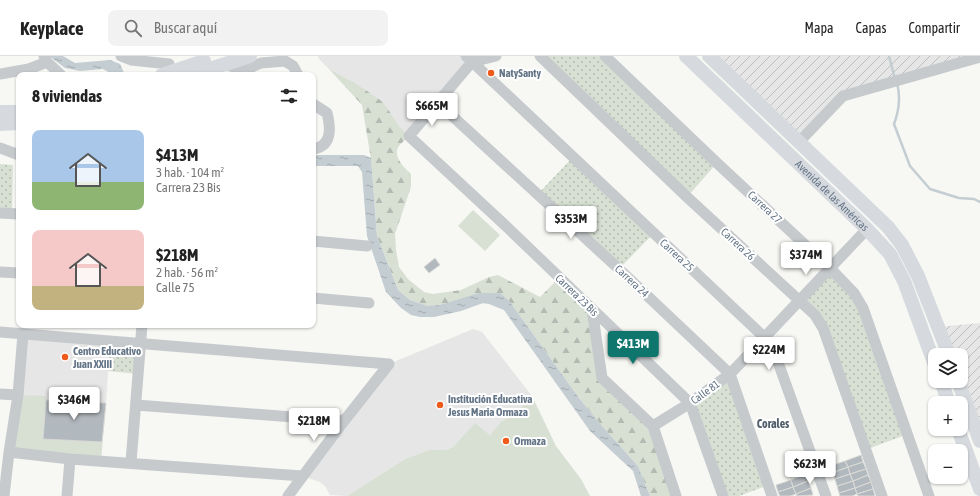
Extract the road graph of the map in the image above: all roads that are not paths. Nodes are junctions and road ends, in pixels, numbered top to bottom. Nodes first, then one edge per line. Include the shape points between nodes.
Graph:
1 (121, 56) edge
2 (250, 56) edge
3 (496, 56) edge
4 (540, 56) edge
5 (605, 56) edge
6 (686, 56) edge
7 (698, 56) edge
8 (709, 56) edge
9 (980, 57) edge
10 (45, 59) edge
11 (148, 59) edge
12 (469, 59) edge
13 (220, 60) edge
14 (165, 69) edge
15 (58, 72) edge
16 (197, 72) edge
17 (296, 72) edge
18 (0, 74) edge
19 (438, 102) junction
20 (316, 106) edge
21 (0, 112) edge
22 (16, 112) edge
23 (16, 123) edge
24 (0, 124) edge
25 (799, 142) junction
26 (0, 148) edge
27 (316, 149) edge
28 (16, 154) edge
29 (0, 213) edge
30 (16, 214) edge
31 (867, 229) junction
32 (316, 241) edge
33 (367, 246) dead end
34 (830, 268) junction
35 (0, 272) edge
36 (16, 273) edge
37 (316, 298) edge
38 (799, 300) junction
39 (369, 303) dead end
40 (592, 309) junction
41 (142, 328) edge
42 (0, 332) edge
43 (23, 334) junction
44 (765, 338) junction
45 (141, 344) junction
46 (929, 348) edge
47 (946, 348) edge
48 (730, 374) junction
49 (961, 388) edge
50 (0, 394) edge
51 (18, 395) junction
52 (690, 404) junction
53 (136, 405) junction
54 (344, 421) junction
55 (653, 426) junction
56 (961, 436) edge
57 (980, 441) edge
58 (9, 452) junction
59 (70, 459) junction
60 (131, 462) junction
61 (302, 476) junction
62 (980, 489) edge
63 (4, 496) edge
64 (67, 496) edge
65 (288, 496) edge
66 (676, 496) edge
67 (723, 496) edge
68 (772, 496) edge
69 (826, 496) edge
70 (882, 496) edge
71 (929, 496) edge

1 - 11 street via 131,60
2 - 13 main road
3 - 12 street
4 - 38 street, Carrera 26
5 - 34 street, Carrera 27
6 - 31 main road, Avenida de las Américas
7 - 25 main road via 784,137
8 - 25 main road, Avenida de las Américas
9 - 25 street via 844,96
10 - 15 street
10 - 18 street via 29,69
11 - 14 street
12 - 19 street
12 - 44 street, Carrera 25
13 - 14 main road
13 - 16 main road
13 - 17 street via 245,70 261,64 284,61 293,66
19 - 40 street, Carrera 23 Bis via 409,136
19 - 48 street, Carrera 24
20 - 27 street via 327,114 330,128 327,142 321,148
21 - 22 main road
23 - 24 main road
25 - 47 main road, Avenida de las Américas via 888,227 902,245 918,276
26 - 28 street
29 - 30 street
31 - 34 street, Calle 81
31 - 46 main road, Avenida de las Américas via 890,254 904,281
32 - 33 street
34 - 38 street, Calle 81
34 - 71 street, Carrera 27 via 854,293 863,308
35 - 36 street
37 - 39 street
38 - 44 street, Calle 81
38 - 70 street, Carrera 26 via 815,316 822,328
40 - 52 street, Carrera 23 Bis
40 - 55 street via 602,378
41 - 45 street
42 - 43 street
43 - 45 street
43 - 51 street
44 - 48 street, Calle 81
44 - 69 street, Carrera 25 via 774,351
45 - 53 street
45 - 54 street via 389,364
48 - 52 street, Calle 81
48 - 68 street, Carrera 24
49 - 57 main road
50 - 51 street
51 - 58 street
52 - 55 street, Calle 81
52 - 67 street, Carrera 23 Bis
53 - 54 street
53 - 60 street
54 - 61 street
55 - 66 street
56 - 62 main road
58 - 59 street
58 - 63 street
59 - 60 street
59 - 64 street
60 - 61 street
61 - 65 street

